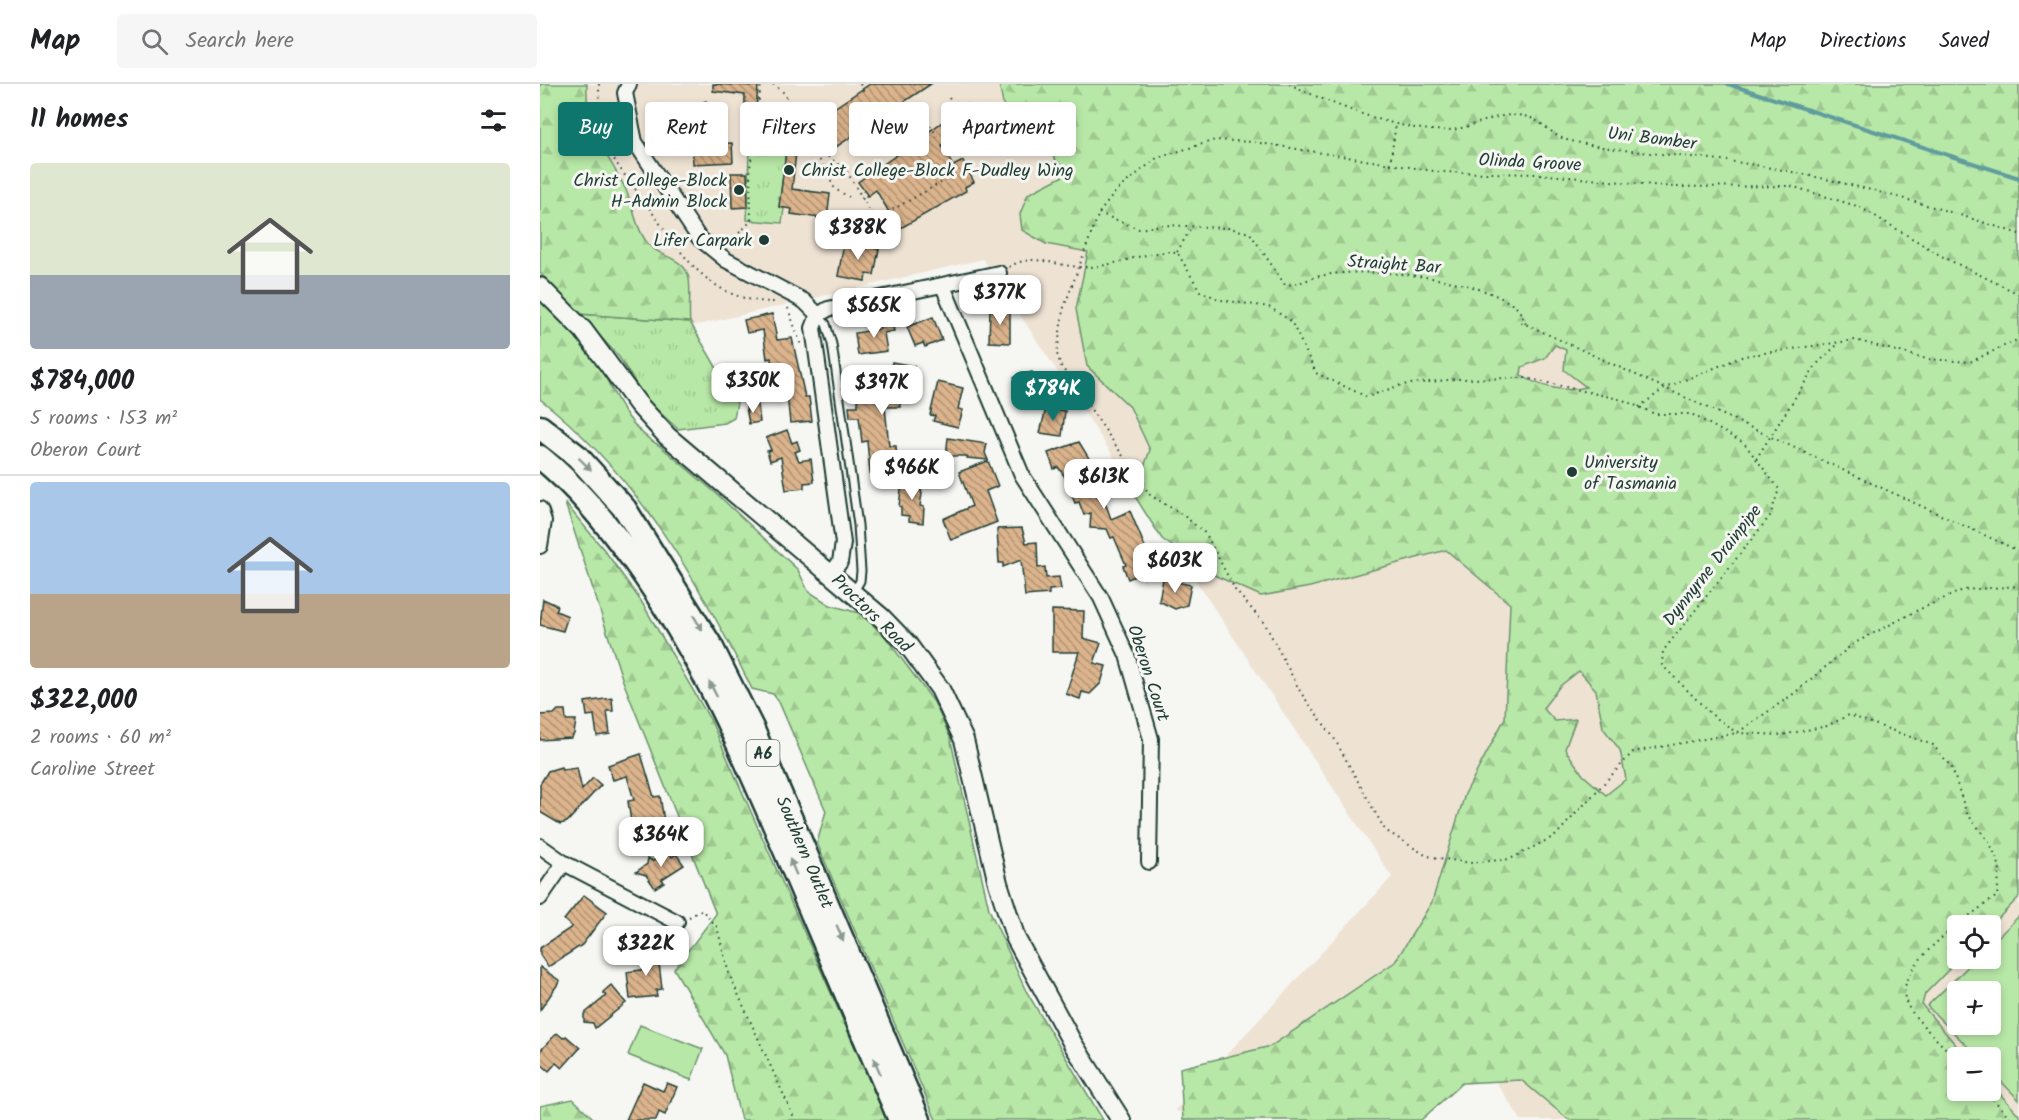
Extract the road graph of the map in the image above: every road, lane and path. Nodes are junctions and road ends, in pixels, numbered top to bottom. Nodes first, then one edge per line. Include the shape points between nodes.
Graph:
1 (629, 84) edge
2 (761, 84) edge
3 (773, 84) edge
4 (860, 84) edge
5 (1289, 84) edge
6 (864, 92) dead end
7 (949, 98) dead end
8 (789, 102) edge
9 (951, 102) edge
10 (929, 122) edge
11 (1396, 123) junction
12 (938, 139) dead end
13 (817, 156) edge
14 (827, 156) edge
15 (1390, 164) junction
16 (953, 176) dead end
17 (863, 191) dead end
18 (849, 196) dead end
19 (862, 200) junction
20 (1098, 213) junction
21 (1191, 228) junction
22 (739, 233) dead end
23 (2019, 234) edge
24 (1178, 252) junction
25 (1080, 267) junction
26 (999, 273) joint
27 (943, 286) junction
28 (540, 287) edge
29 (2019, 294) edge
30 (818, 315) junction
31 (1521, 322) dead end
32 (1526, 324) junction
33 (2019, 339) edge
34 (1839, 343) junction
35 (1665, 388) junction
36 (1639, 407) junction
37 (540, 427) edge
38 (1769, 436) junction
39 (540, 457) edge
40 (1756, 460) junction
41 (540, 509) edge
42 (540, 546) edge
43 (2019, 551) edge
44 (831, 574) junction
45 (2019, 586) edge
46 (853, 593) junction
47 (1737, 733) junction
48 (540, 846) edge
49 (1149, 862) dead end
50 (564, 863) junction
51 (540, 898) edge
52 (677, 922) joint
53 (1947, 1049) edge
54 (1995, 1101) edge
55 (795, 1120) edge
56 (900, 1120) edge
57 (920, 1120) edge
58 (1121, 1120) edge
59 (2012, 1120) edge

1 - 30 street via 625,93 635,142 699,238 726,260 795,295
2 - 22 path via 750,168 751,221
3 - 8 path
4 - 6 path
5 - 11 path, Uni Bomber via 1322,100
7 - 9 path
10 - 12 path
11 - 15 path
11 - 23 path, Uni Bomber via 1419,130 1450,130 1501,115 1529,117 1564,139 1816,176
13 - 18 path via 835,189
14 - 19 path via 846,170
15 - 20 path, Olinda Groove via 1254,142 1215,140 1157,158 1117,190
15 - 29 path, Olinda Groove via 1440,172 1538,174 1674,187 1791,186 1860,207 1945,258
16 - 19 path via 881,216 871,213
17 - 19 path via 867,197
20 - 21 path, Straight Bar via 1139,229 1162,225
20 - 25 path, Olinda Groove
21 - 24 path
21 - 32 path, Straight Bar via 1229,228 1250,233 1285,285 1324,275 1360,272 1435,278 1489,294 1518,309
24 - 25 path via 1161,251
24 - 36 path, Dynnyrne Drainpipe via 1200,291 1221,300 1269,307 1291,321 1316,373 1367,397 1401,385 1526,378
25 - 26 path via 1023,258
25 - 47 path, Olinda Groove via 1063,310 1057,354 1061,366 1150,495 1206,534 1235,590 1265,624 1301,693 1334,738 1385,830 1426,856 1470,863 1510,859 1556,836 1633,752
26 - 27 street
27 - 30 street via 828,309
27 - 49 street, Oberon Court via 1022,475 1101,598 1127,655 1151,739
28 - 44 street, Proctors Road via 587,335 667,436
30 - 44 street via 813,328 843,543 840,562
30 - 46 lane via 826,324 832,344 858,525 861,571
31 - 32 path
32 - 35 path
33 - 34 path via 1970,362 1927,359 1855,340
34 - 35 path via 1744,356
34 - 38 path via 1816,365
35 - 36 path
35 - 38 path
36 - 40 path, Dynnyrne Drainpipe via 1655,414 1691,414 1744,443
37 -> 57 highway, Southern Outlet / A6 via 586,465 625,509 711,646 757,738
38 - 40 path
38 - 43 path
56 -> 39 highway, Southern Outlet / A6 via 759,788 705,673 669,612 615,535 577,490
40 - 47 path, Dynnyrne Drainpipe via 1779,489 1770,516 1663,651 1662,665 1711,714
41 - 42 street via 544,522
44 - 46 street, Proctors Road
45 - 47 path via 1963,590 1853,644
46 - 58 street, Proctors Road via 908,645 950,706 964,740 998,884 1016,939 1073,1044
47 - 53 path via 1782,735 1827,726 1849,715 1933,745 1952,768 1966,812 1990,843 2000,867 1997,896 1958,924 1911,968 1905,989 1907,1005
48 - 50 street
50 - 51 street
50 - 52 street
52 - 55 path via 702,910 717,927 729,974
54 - 59 path

